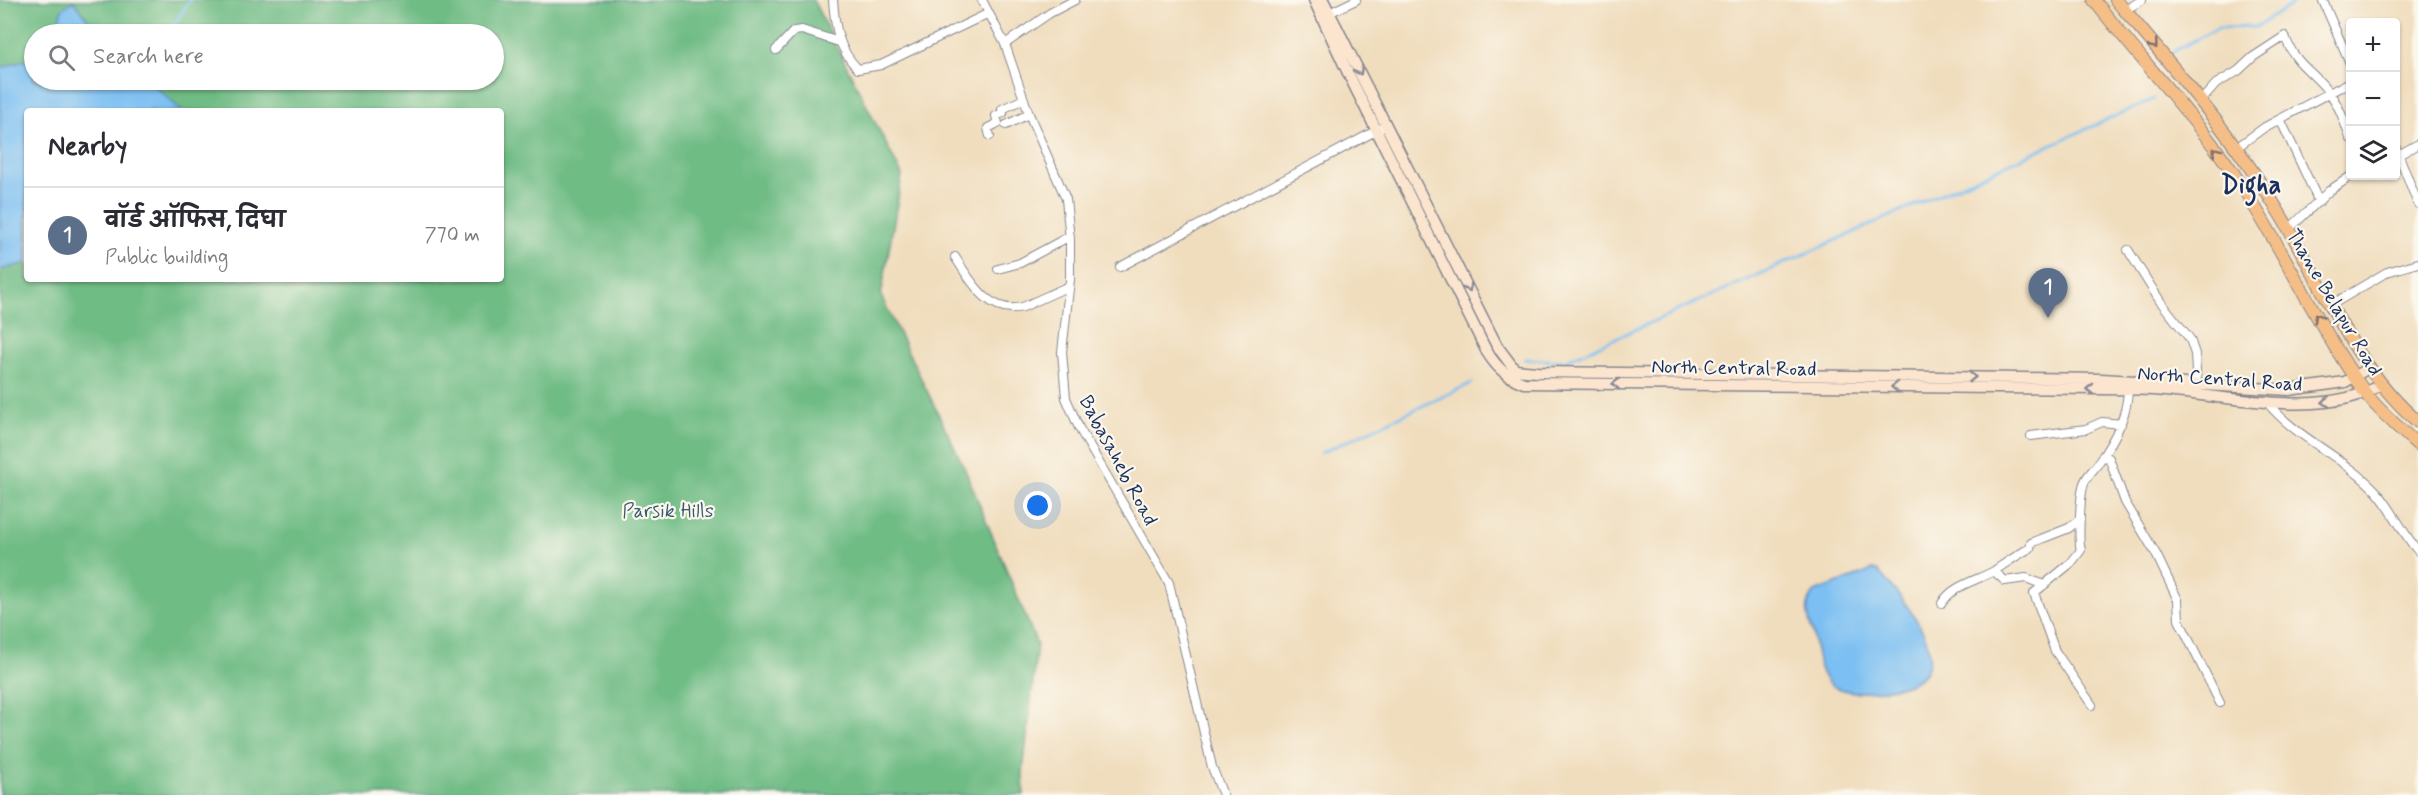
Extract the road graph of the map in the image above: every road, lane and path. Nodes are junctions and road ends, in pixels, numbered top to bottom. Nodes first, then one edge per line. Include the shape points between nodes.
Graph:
1 (833, 0) edge
2 (982, 0) edge
3 (1075, 0) edge
4 (1314, 0) edge
5 (1323, 0) edge
6 (1356, 0) edge
7 (2094, 0) edge
8 (2116, 0) edge
9 (2142, 0) edge
10 (2323, 1) edge
11 (2125, 10) junction
12 (989, 13) junction
13 (1326, 14) junction
14 (839, 42) junction
15 (1005, 44) junction
16 (776, 50) dead end
17 (2346, 54) edge
18 (2346, 84) edge
19 (2330, 93) junction
20 (1024, 99) junction
21 (2200, 102) junction
22 (1029, 114) junction
23 (2280, 119) junction
24 (1006, 125) dead end
25 (2346, 126) edge
26 (1382, 127) junction
27 (990, 136) dead end
28 (2418, 144) edge
29 (2236, 148) junction
30 (2400, 152) edge
31 (2400, 160) edge
32 (2346, 180) edge
33 (2319, 202) junction
34 (2418, 204) edge
35 (2289, 230) junction
36 (1070, 236) junction
37 (2128, 250) dead end
38 (955, 257) dead end
39 (2418, 263) edge
40 (1120, 267) dead end
41 (998, 269) dead end
42 (1069, 286) junction
43 (2331, 305) junction
44 (2370, 367) junction
45 (2355, 377) junction
46 (2381, 384) junction
47 (2128, 385) junction
48 (2197, 389) junction
49 (2366, 394) junction
50 (2266, 401) junction
51 (2418, 422) edge
52 (2121, 424) junction
53 (2031, 436) dead end
54 (2418, 445) edge
55 (2102, 457) junction
56 (2081, 518) junction
57 (2418, 551) edge
58 (1994, 571) junction
59 (2044, 585) junction
60 (1942, 603) dead end
61 (2220, 703) dead end
62 (2092, 705) dead end
63 (1223, 795) edge

1 - 14 street
2 - 12 street, Babasaheb Road
3 - 15 street
4 - 13 main road, North Central Road
5 - 13 main road, North Central Road
6 - 13 street
45 -> 7 main road, Thane Belapur Road via 2266,223 2230,169
8 - 11 main road, Thane Belapur Road
9 - 11 street
10 - 17 street
11 -> 21 main road, Thane Belapur Road
12 - 14 street via 899,57 869,67 858,69 846,58
12 - 15 street, Babasaheb Road
13 - 26 main road, North Central Road
14 - 16 street via 794,31
15 - 20 street, Babasaheb Road
18 - 19 street
19 - 21 street via 2290,52 2285,36 2216,84
19 - 23 street
19 - 25 street
20 - 22 street, Babasaheb Road
20 - 27 street via 1002,109 1003,113 996,116 999,123 988,128
21 - 29 main road, Thane Belapur Road
22 - 24 street
22 - 36 street, Babasaheb Road via 1066,199
23 - 29 street
23 - 33 street
26 - 40 street
26 - 47 main road, North Central Road via 1487,352 1497,367 1524,383
28 - 30 street
29 - 35 main road, Thane Belapur Road
31 - 34 street
32 - 33 street
33 - 35 street
35 - 43 main road, Thane Belapur Road
36 - 41 street via 1020,263
36 - 42 street, Babasaheb Road
37 - 48 street via 2190,339
38 - 42 street via 975,286 995,305 1016,309
39 - 43 street via 2387,272
42 - 63 street, Babasaheb Road via 1062,352 1066,398 1079,428 1168,583 1212,767
43 - 44 main road, Thane Belapur Road
44 - 45 main road, North Central Road
44 - 46 main road, Thane Belapur Road
45 - 48 main road, North Central Road via 2328,386 2289,390
45 - 49 main road, Thane Belapur Road
46 - 49 main road, North Central Road
46 - 51 main road, Thane Belapur Road
47 - 48 main road, North Central Road
47 - 52 street
48 - 50 main road, North Central Road
49 -> 50 main road, North Central Road via 2319,403
49 - 54 main road, Thane Belapur Road
50 - 57 street via 2278,416 2349,466 2376,491
52 - 53 street via 2102,422 2086,429
52 - 55 street
55 - 56 street via 2084,482
55 - 61 street via 2109,458 2125,502 2156,554 2178,600 2179,620
56 - 58 street via 2069,528 2031,543 2030,549
56 - 59 street via 2081,550 2072,563
58 - 59 street via 2005,581 2026,578
58 - 60 street via 1954,590
59 - 62 street via 2034,593 2047,634

